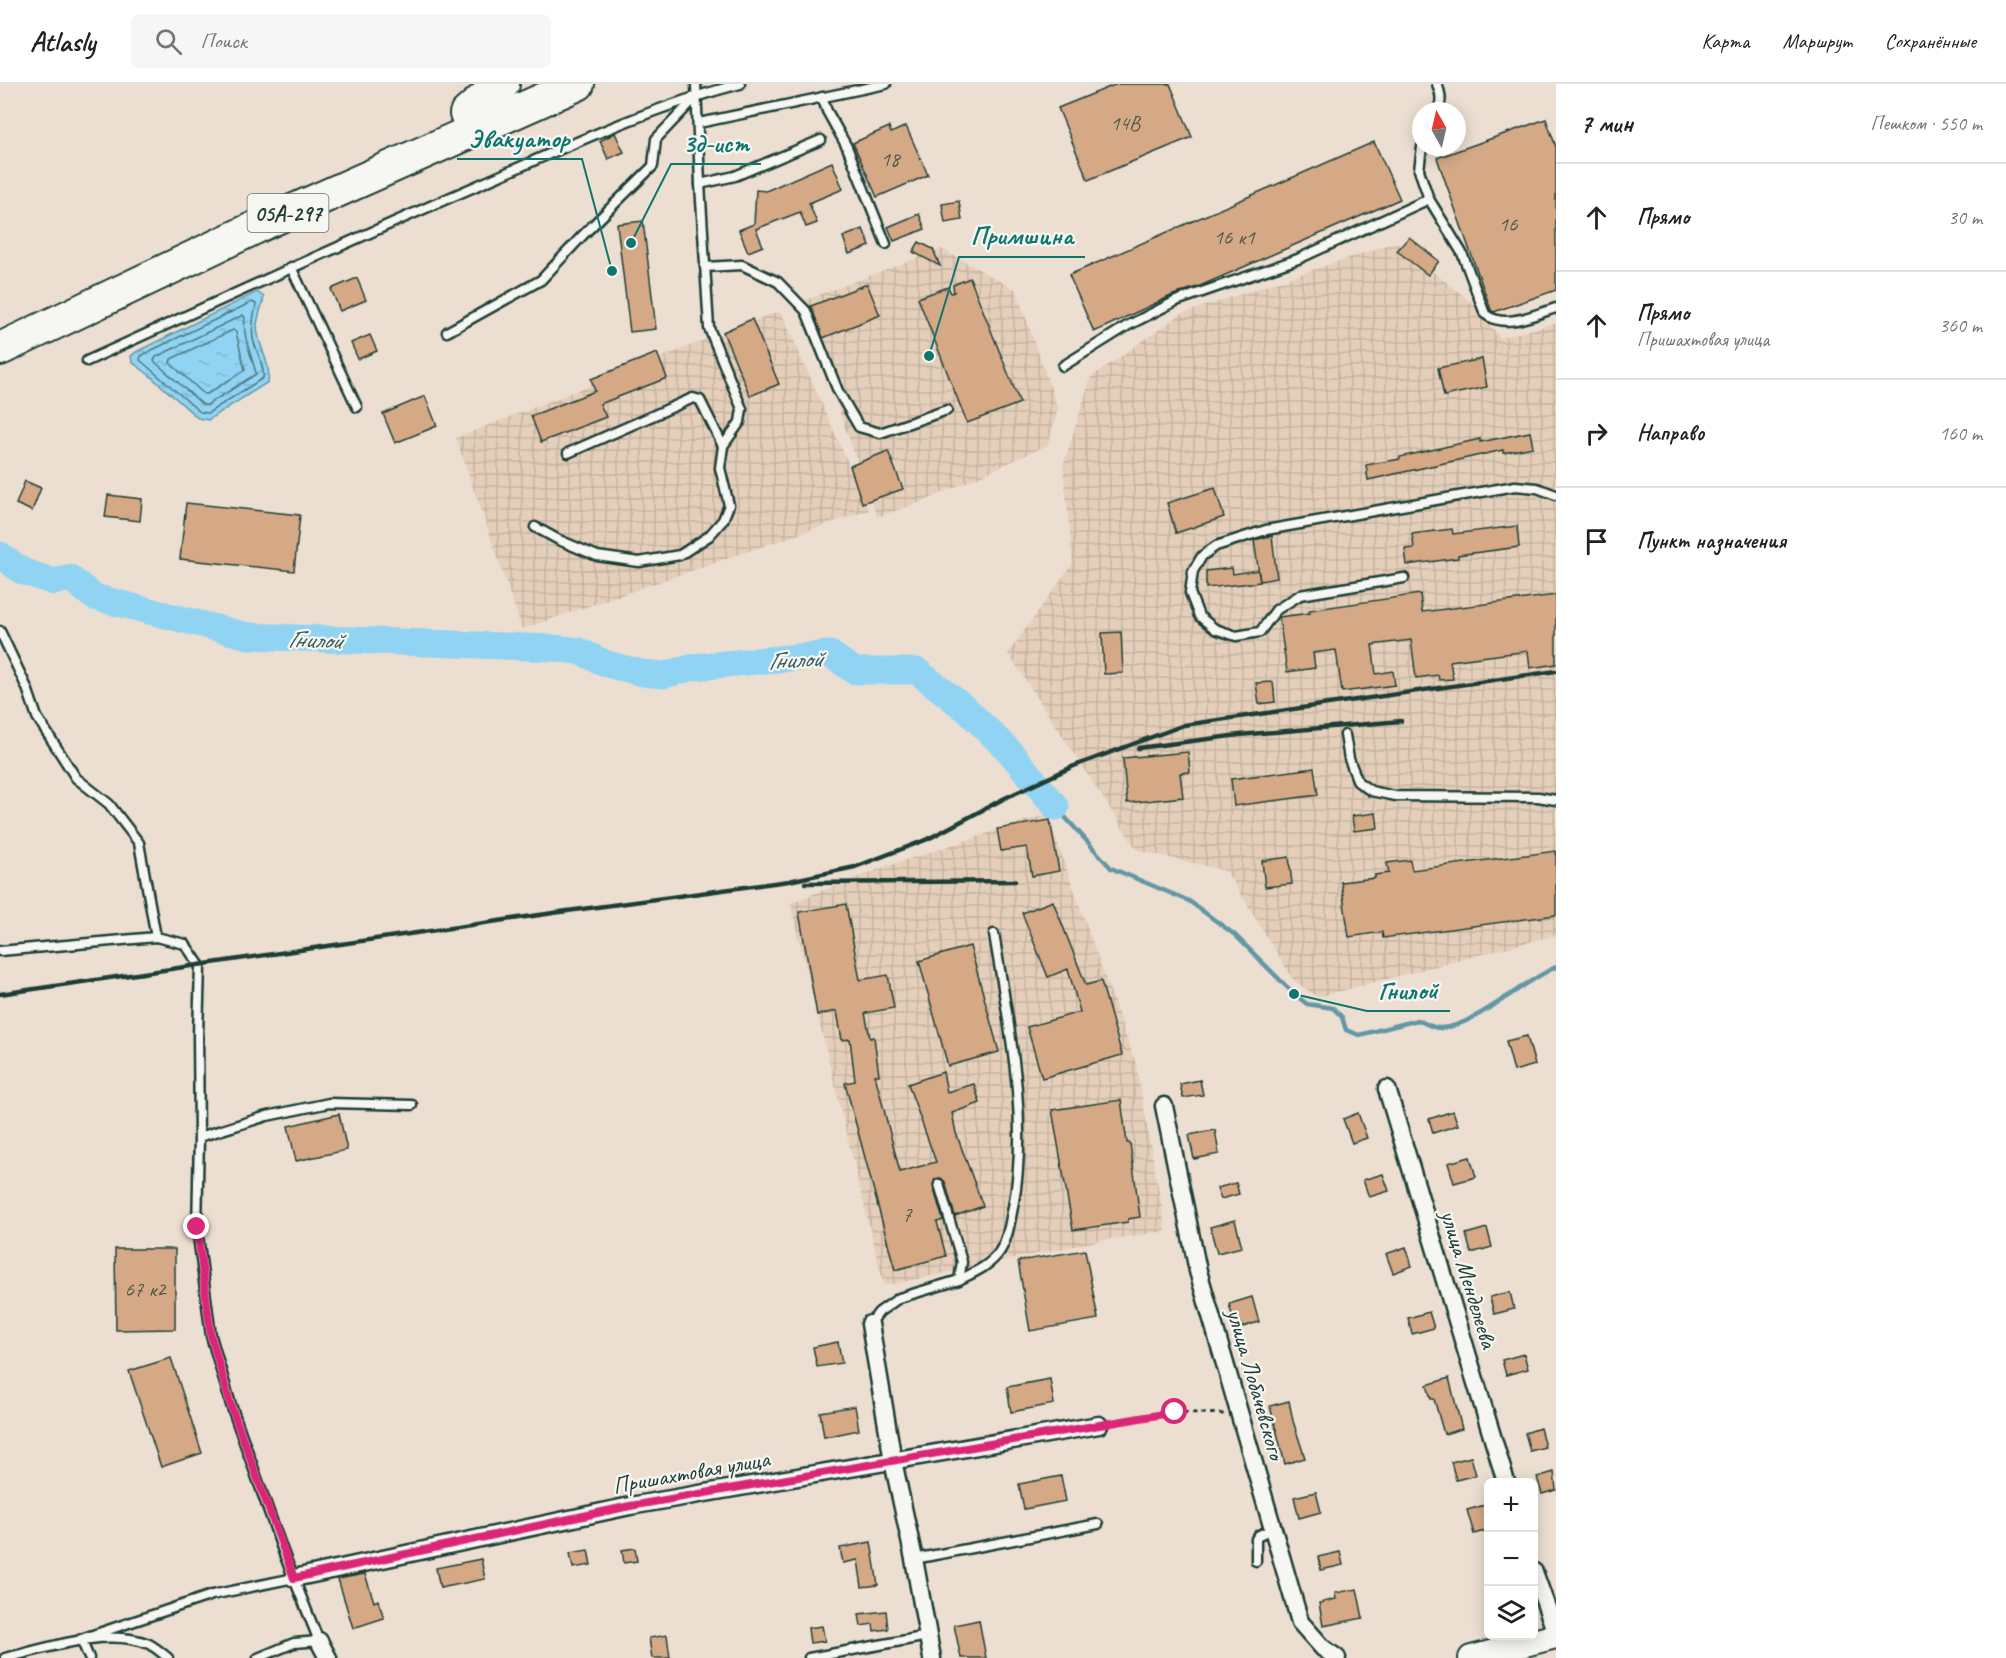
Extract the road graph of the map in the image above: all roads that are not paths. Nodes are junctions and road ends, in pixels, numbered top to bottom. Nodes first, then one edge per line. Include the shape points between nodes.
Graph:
1 (503, 84) edge
2 (533, 84) edge
3 (578, 84) edge
4 (696, 84) edge
5 (740, 84) edge
6 (886, 84) edge
7 (1437, 84) edge
8 (698, 94) junction
9 (822, 97) junction
10 (1441, 102) edge
11 (466, 114) junction
12 (699, 123) junction
13 (821, 140) dead end
14 (1421, 156) edge
15 (700, 184) junction
16 (1429, 200) junction
17 (886, 244) dead end
18 (291, 267) junction
19 (705, 267) junction
20 (1556, 308) edge
21 (0, 328) edge
22 (447, 332) dead end
23 (0, 349) edge
24 (87, 361) dead end
25 (1063, 366) dead end
26 (357, 407) dead end
27 (948, 410) dead end
28 (723, 446) junction
29 (568, 453) dead end
30 (1556, 495) edge
31 (535, 527) dead end
32 (1404, 578) dead end
33 (0, 631) edge
34 (1345, 735) dead end
35 (1556, 800) edge
36 (994, 934) dead end
37 (156, 937) junction
38 (0, 951) edge
39 (1387, 1089) dead end
40 (412, 1105) dead end
41 (1164, 1106) dead end
42 (199, 1137) junction
43 (939, 1184) dead end
44 (959, 1280) junction
45 (870, 1324) joint
46 (1099, 1425) road end
47 (893, 1461) junction
48 (1505, 1478) edge
49 (1098, 1524) dead end
50 (1274, 1528) junction
51 (914, 1560) junction
52 (1256, 1561) dead end
53 (294, 1578) junction
54 (1538, 1586) edge
55 (1556, 1635) edge
56 (928, 1636) junction
57 (81, 1639) junction
58 (319, 1641) junction
59 (5, 1658) edge
60 (89, 1658) edge
61 (168, 1658) edge
62 (258, 1658) edge
63 (328, 1658) edge
64 (809, 1658) edge
65 (932, 1658) edge
66 (1337, 1658) edge
67 (1471, 1658) edge

1 - 11 highway
2 - 11 highway, 05А-297
3 - 23 highway, 05А-297 via 266,223
4 - 8 lane
5 - 8 lane
6 - 9 lane
7 - 10 lane
8 - 12 lane
8 - 18 lane via 636,117
8 - 22 lane via 656,139 653,166 541,280
9 - 12 lane
9 - 17 lane
11 - 21 highway, 05А-297 via 254,208
12 - 15 lane
13 - 15 lane via 735,176
14 - 16 lane via 1419,170
15 - 19 lane
16 - 20 lane via 1462,253 1485,314 1505,321
16 - 25 lane via 1298,259 1176,301 1126,326
18 - 24 lane
18 - 26 lane
19 - 27 lane via 742,265 778,282 806,311 838,392 859,427 880,433
19 - 28 lane via 709,328 742,409 740,423
28 - 29 lane via 700,400 693,398
28 - 31 lane via 720,468 729,505 723,520 709,536 680,555 639,562 597,556
30 - 32 lane via 1515,486 1266,530 1215,546 1202,556 1193,571 1190,593 1199,616 1215,629 1236,636 1260,632 1276,610 1300,595
33 - 37 lane via 37,717 76,778 109,804 139,843
34 - 35 lane via 1358,782 1371,791 1395,796
36 - 44 lane via 1016,1074 1018,1182 1009,1229 999,1251 982,1269
37 - 38 lane
37 - 42 lane via 185,944 200,966
39 - 48 street, улица Менделеева
40 - 42 lane via 328,1103
41 - 50 street, улица Лобачевского via 1198,1271
42 - 53 lane via 197,1227 211,1336 231,1406
43 - 44 lane via 962,1262
44 - 45 lane via 899,1298
45 - 47 street
46 - 47 street, Пришахтовая улица
47 - 51 street
47 - 53 street, Пришахтовая улица via 630,1506
49 - 51 lane
50 - 52 lane via 1256,1539
50 - 66 street, улица Лобачевского via 1300,1622
51 - 56 street
53 - 57 lane via 212,1595
53 - 58 lane
54 - 55 street
55 - 67 main road
56 - 64 lane
56 - 65 street
57 - 59 lane
57 - 60 lane
57 - 61 lane via 128,1639 150,1644
58 - 62 lane via 294,1643
58 - 63 street

